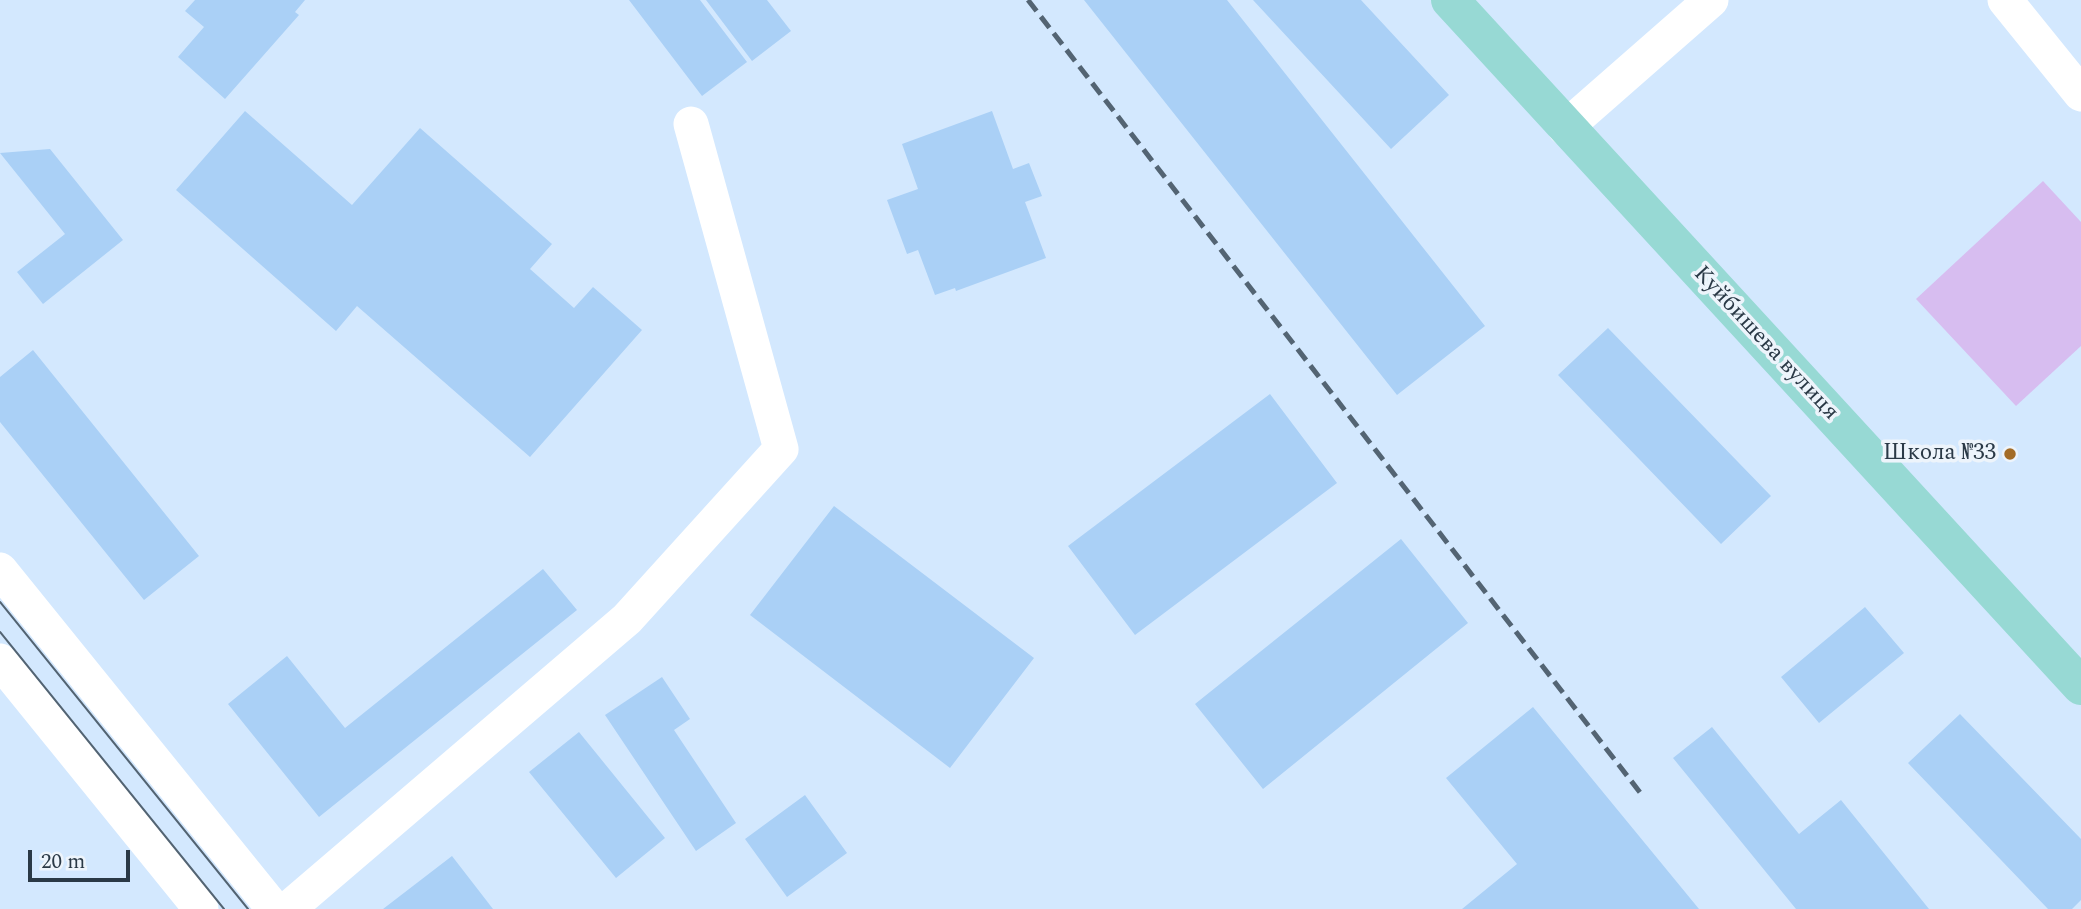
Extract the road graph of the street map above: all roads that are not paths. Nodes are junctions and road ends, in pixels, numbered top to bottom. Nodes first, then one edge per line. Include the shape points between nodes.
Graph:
1 (1450, 0) edge
2 (1711, 0) edge
3 (2005, 0) edge
4 (2081, 94) edge
5 (691, 124) dead end
6 (1565, 128) junction
7 (0, 570) edge
8 (0, 661) edge
9 (2081, 686) edge
10 (201, 909) edge
11 (274, 909) edge
12 (288, 909) edge

1 - 6 main road, Куйбишева вулиця
2 - 6 street
3 - 4 street
5 - 12 street via 781,449 627,619
6 - 9 main road, Куйбишева вулиця
7 - 11 street
8 - 10 street

